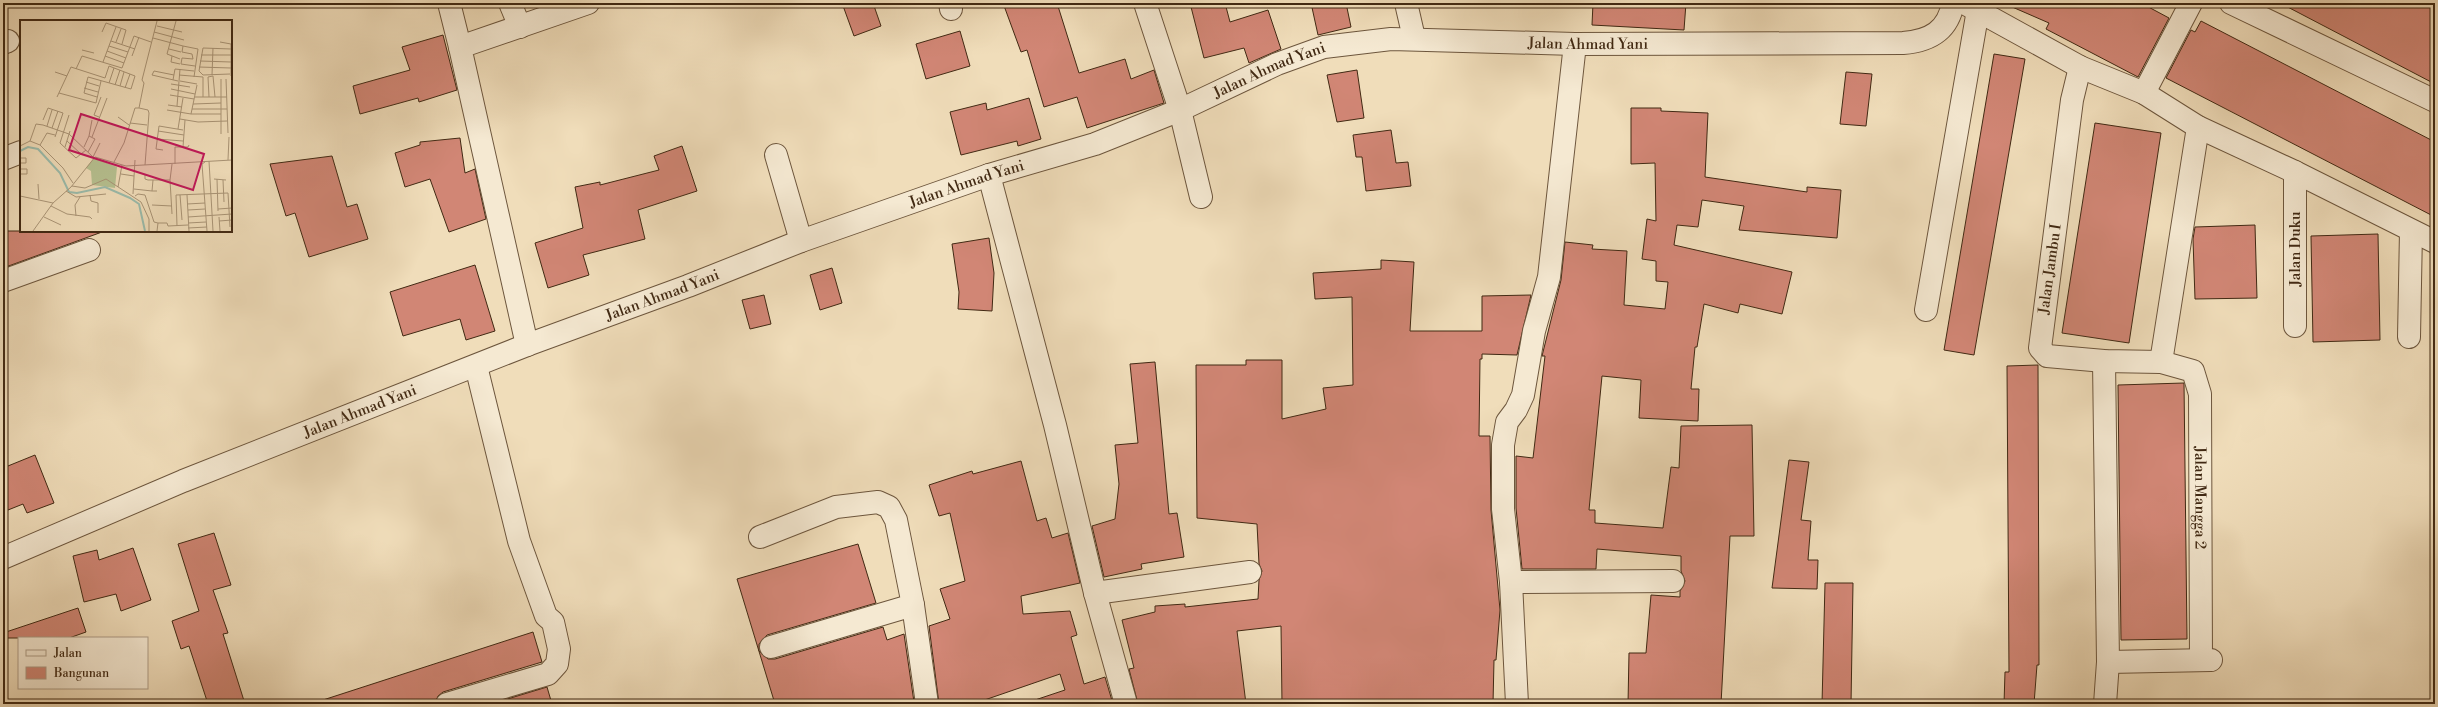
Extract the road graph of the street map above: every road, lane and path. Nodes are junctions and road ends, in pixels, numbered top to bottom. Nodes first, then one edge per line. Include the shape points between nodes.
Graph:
1 (449, 3) edge
2 (510, 3) edge
3 (588, 3) edge
4 (1145, 3) edge
5 (1406, 3) edge
6 (1953, 3) edge
7 (2191, 3) edge
8 (2231, 3) edge
9 (1971, 7) edge
10 (520, 26) junction
11 (1414, 38) junction
12 (1575, 44) junction
13 (460, 47) junction
14 (2080, 67) junction
15 (2144, 93) junction
16 (2435, 101) edge
17 (1180, 110) junction
18 (2198, 127) junction
19 (20, 152) edge
20 (776, 155) dead end
21 (3, 159) edge
22 (2295, 172) junction
23 (989, 175) junction
24 (1201, 197) dead end
25 (2411, 231) junction
26 (801, 241) junction
27 (2435, 242) edge
28 (89, 250) dead end
29 (3, 281) edge
30 (1926, 310) dead end
31 (2295, 326) dead end
32 (2409, 337) dead end
33 (527, 345) junction
34 (2104, 361) junction
35 (2161, 362) junction
36 (476, 366) junction
37 (760, 537) dead end
38 (3, 558) edge
39 (1250, 572) dead end
40 (1673, 581) dead end
41 (1511, 582) junction
42 (1095, 593) junction
43 (913, 606) junction
44 (771, 647) dead end
45 (2108, 662) junction
46 (447, 704) edge
47 (926, 704) edge
48 (1126, 704) edge
49 (1517, 704) edge
50 (2105, 704) edge

1 - 13 street
2 - 10 street
3 - 10 street
4 - 17 street
5 - 11 street
6 - 12 street, Jalan Ahmad Yani via 1946,25 1939,33 1914,42
7 - 15 street
8 - 16 street
9 - 14 street
9 - 30 street
10 - 13 street
11 - 12 street, Jalan Ahmad Yani
11 - 17 street, Jalan Ahmad Yani via 1376,39 1304,53
12 - 41 street via 1549,277 1534,330 1523,395 1507,422 1503,445 1503,509
13 - 33 street
14 - 15 street
14 - 34 street, Jalan Jambu I via 2072,100 2040,348 2047,356
15 - 18 street
17 - 23 street, Jalan Ahmad Yani via 1095,144
17 - 24 street
18 - 22 street
18 - 35 street
19 - 21 street
20 - 26 street
22 - 25 street
22 - 31 street, Jalan Duku
23 - 26 street, Jalan Ahmad Yani
23 - 42 street via 1055,425
25 - 27 street
25 - 32 street
26 - 33 street, Jalan Ahmad Yani
28 - 29 street
33 - 36 street, Jalan Ahmad Yani
34 - 35 street, Jalan Jambu I
34 - 45 street
35 - 45 street, Jalan Mangga 2 via 2193,371 2199,384 2206,660
36 - 38 street, Jalan Ahmad Yani via 183,481
36 - 46 street via 519,541 546,616 553,622 559,650 557,664 548,674
37 - 43 street via 836,507 878,502 884,504 892,510 896,520
39 - 42 street
40 - 41 street
41 - 49 street
42 - 48 street
43 - 44 street
43 - 47 street
45 - 50 street

